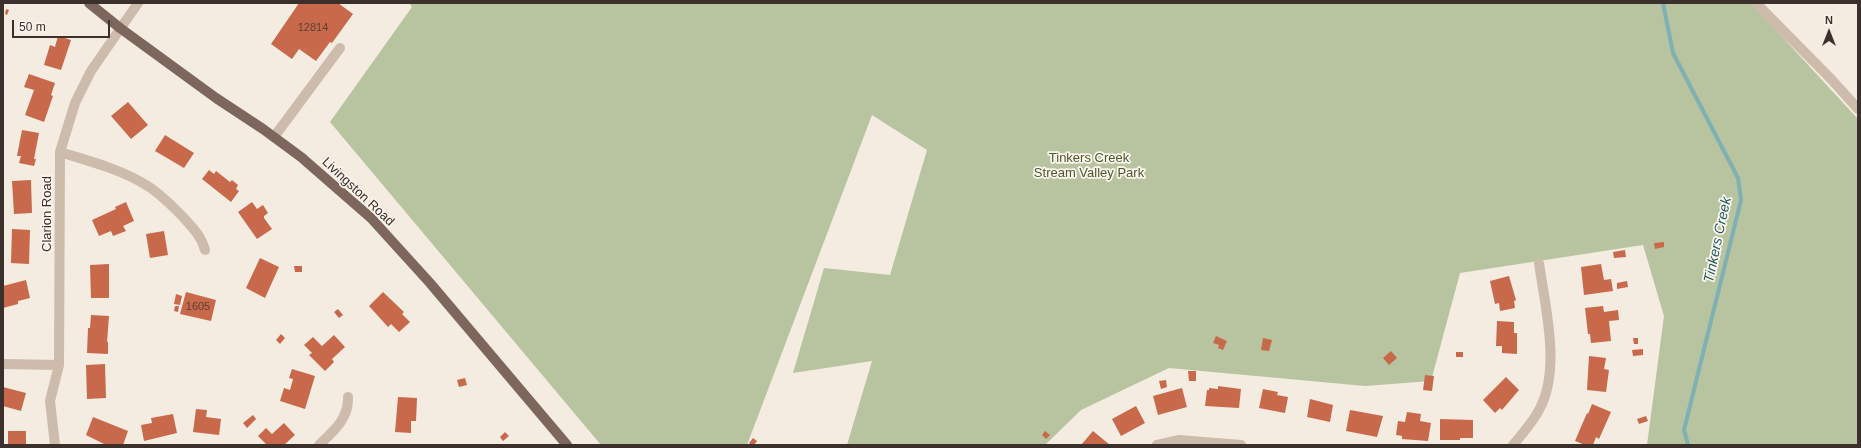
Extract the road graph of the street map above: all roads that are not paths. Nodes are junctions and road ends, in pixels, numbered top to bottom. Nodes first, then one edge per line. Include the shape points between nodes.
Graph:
1 (89, 3) edge
2 (138, 3) edge
3 (1756, 3) edge
4 (120, 28) junction
5 (340, 48) dead end
6 (1858, 109) edge
7 (274, 137) junction
8 (60, 152) junction
9 (205, 250) dead end
10 (1539, 263) dead end
11 (3, 364) edge
12 (59, 364) junction
13 (348, 397) dead end
14 (55, 445) edge
15 (319, 445) edge
16 (567, 445) edge
17 (1157, 445) edge
18 (1240, 445) edge
19 (1512, 445) edge

1 - 4 main road, Livingston Road
2 - 4 street, Clarion Road
3 - 6 street
4 - 7 main road, Livingston Road
4 - 8 street, Clarion Road via 91,71 75,103
5 - 7 street
7 - 16 main road, Livingston Road via 371,218 430,283
8 - 9 street via 111,168 147,185 195,229 201,236
8 - 12 street, Clarion Road
10 - 19 street via 1548,327 1548,384 1540,408
11 - 12 street
12 - 14 street, Clarion Road via 50,401
13 - 15 street via 344,419
17 - 18 street via 1190,440

